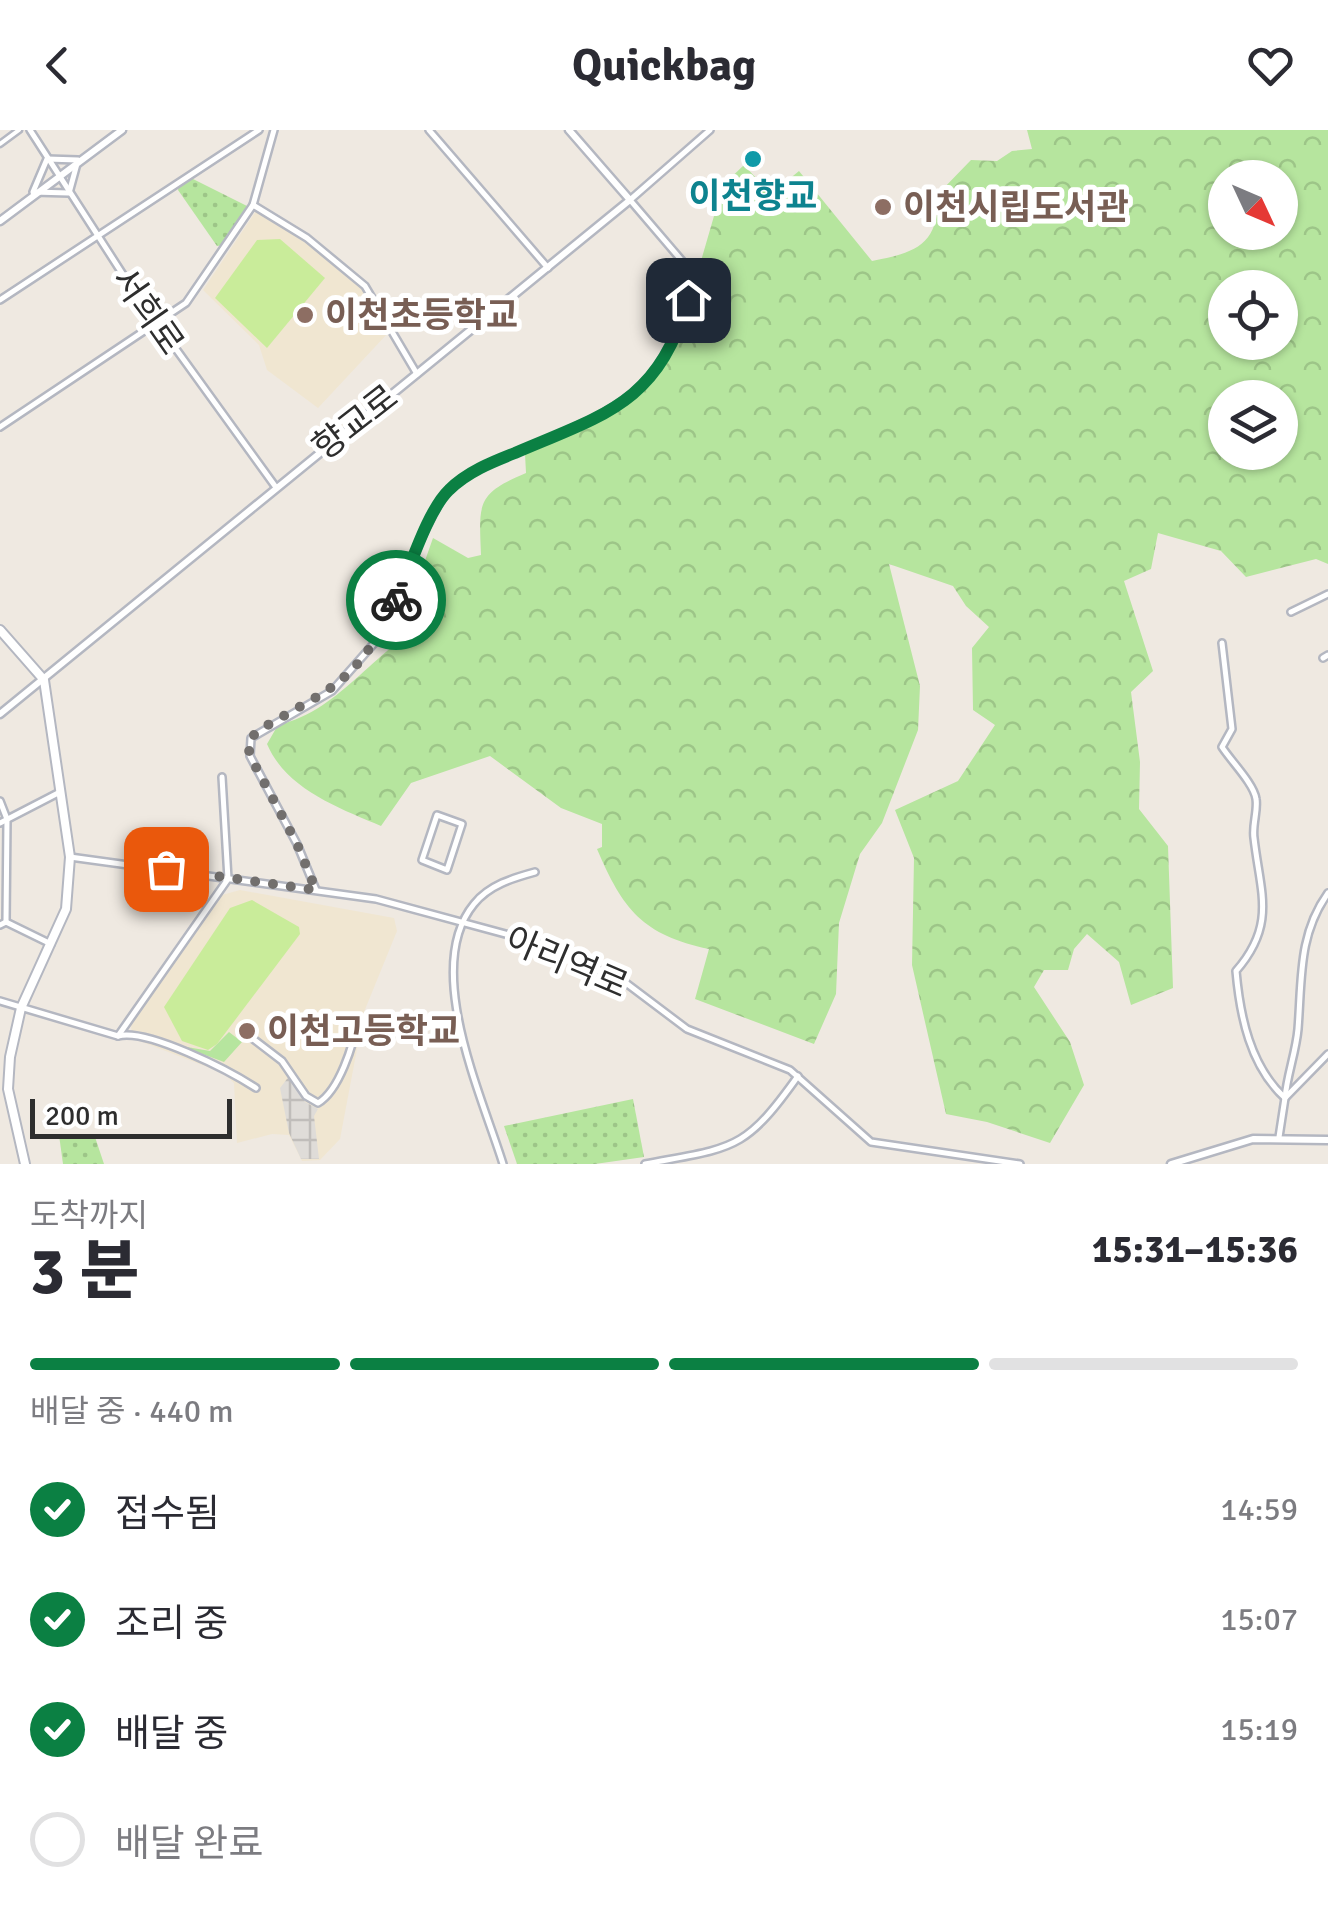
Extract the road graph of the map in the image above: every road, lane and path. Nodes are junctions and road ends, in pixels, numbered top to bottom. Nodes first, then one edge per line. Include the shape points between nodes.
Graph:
1 (19, 130) edge
2 (30, 130) edge
3 (122, 130) edge
4 (260, 130) edge
5 (274, 130) edge
6 (429, 130) edge
7 (570, 130) edge
8 (710, 130) edge
9 (0, 144) edge
10 (47, 159) junction
11 (78, 160) junction
12 (57, 175) junction
13 (33, 192) junction
14 (69, 194) junction
15 (630, 200) junction
16 (253, 205) junction
17 (0, 221) edge
18 (97, 236) junction
19 (549, 269) junction
20 (0, 300) edge
21 (156, 323) junction
22 (416, 374) junction
23 (0, 427) edge
24 (274, 486) junction
25 (1328, 594) edge
26 (1292, 612) dead end
27 (1, 632) edge
28 (1222, 643) dead end
29 (44, 680) junction
30 (0, 714) edge
31 (222, 777) dead end
32 (60, 792) junction
33 (0, 801) edge
34 (4, 821) edge
35 (462, 824) joint
36 (70, 857) junction
37 (534, 872) dead end
38 (228, 879) junction
39 (316, 890) junction
40 (1328, 893) edge
41 (464, 922) junction
42 (3, 924) edge
43 (51, 944) junction
44 (0, 1001) edge
45 (21, 1008) junction
46 (357, 1021) dead end
47 (118, 1036) junction
48 (252, 1038) dead end
49 (1328, 1054) edge
50 (4, 1074) edge
51 (798, 1076) junction
52 (256, 1088) dead end
53 (1285, 1098) junction
54 (1279, 1137) junction
55 (1328, 1140) edge
56 (1192, 1155) junction
57 (27, 1164) edge
58 (502, 1164) edge
59 (645, 1164) edge
60 (1020, 1164) edge
61 (1171, 1164) edge
62 (1195, 1164) edge

1 - 9 street
2 - 10 street, 서희로
3 - 11 street
4 - 18 street
5 - 16 street
6 - 19 street
7 - 15 street
8 - 15 street, 향교로
10 - 11 street
10 - 12 street, 서희로
10 - 13 street
11 - 12 street
11 - 14 street
12 - 13 street
12 - 14 street, 서희로
13 - 14 street
13 - 17 street
14 - 18 street, 서희로
15 - 19 street, 향교로
15 - 39 street via 696,276 667,356 621,406 479,468 450,488 364,659 332,691 251,738 250,756
16 - 21 street via 186,304
16 - 22 street via 303,235 375,297
18 - 20 street
18 - 21 street, 서희로
19 - 22 street, 향교로
21 - 23 street
21 - 24 street, 서희로
22 - 24 street, 향교로
24 - 29 street, 향교로
25 - 26 street
27 - 29 main road
28 - 53 street via 1232,729 1222,746 1256,800 1254,839 1264,882 1261,926 1236,971 1239,1006 1264,1077
29 - 30 street, 향교로
29 - 32 main road
31 - 38 street
32 - 34 street
32 - 36 main road
33 - 34 street
34 - 42 street
35 - 35 street via 447,870 422,860 437,815
36 - 38 street, 아리역로
36 - 43 main road via 68,899
37 - 41 street via 485,893
38 - 39 street, 아리역로
38 - 47 street
39 - 41 street, 아리역로
40 - 53 street via 1302,953
41 - 51 street, 아리역로 via 536,942 609,973 687,1028
41 - 58 street via 452,987
42 - 43 street
43 - 45 main road
44 - 45 street
45 - 47 street
45 - 50 main road
46 - 48 street via 344,1062 318,1103
47 - 52 street via 136,1036 206,1062
49 - 53 street
50 - 57 main road
51 - 59 street via 744,1140
51 - 60 street, 아리역로 via 871,1142
53 - 54 street
54 - 55 street
54 - 56 street
56 - 61 street
56 - 62 street

